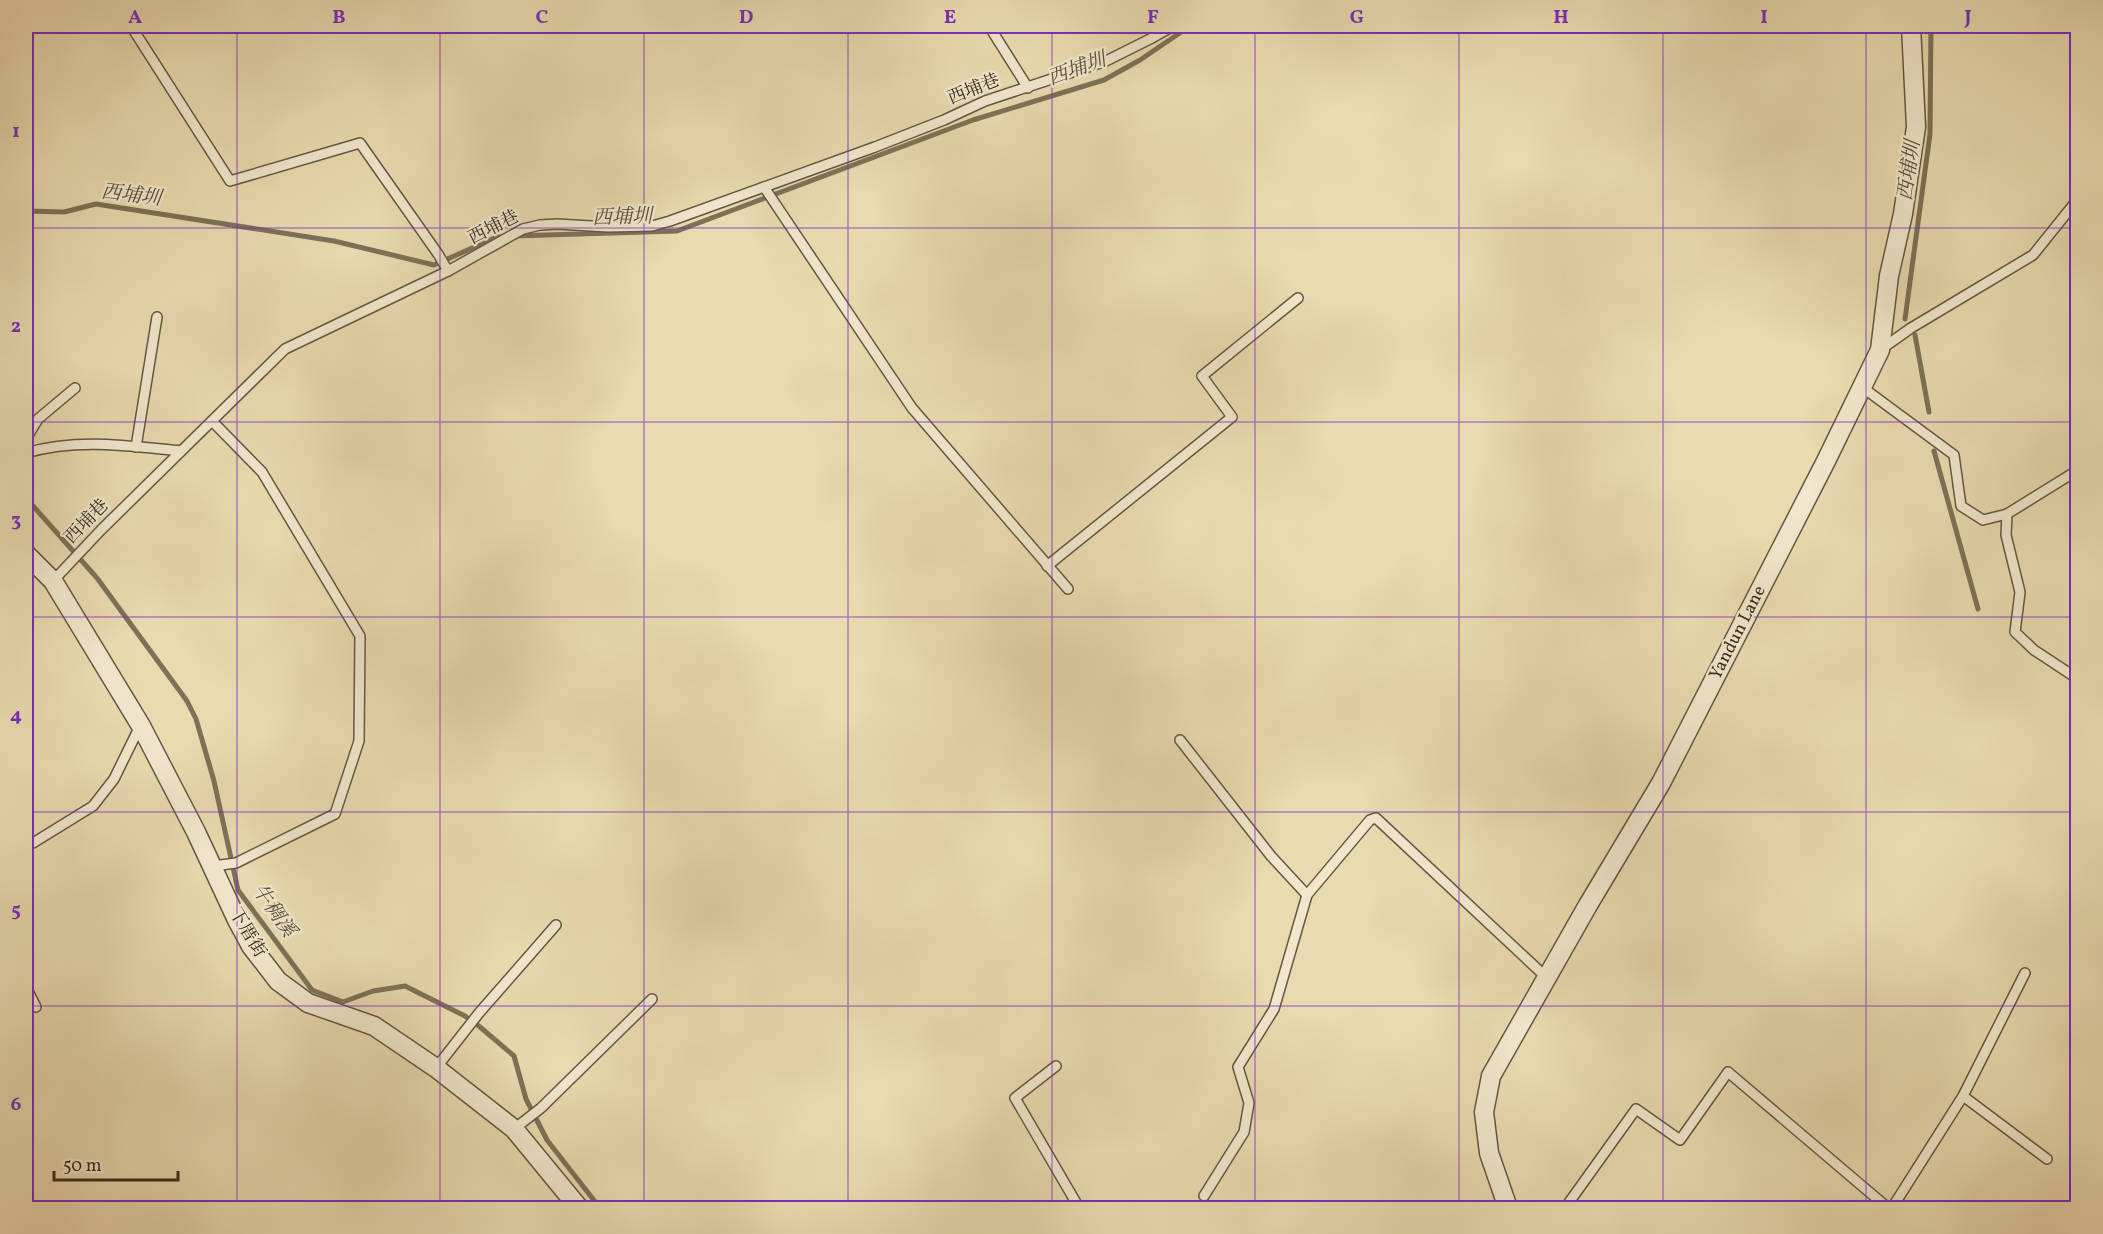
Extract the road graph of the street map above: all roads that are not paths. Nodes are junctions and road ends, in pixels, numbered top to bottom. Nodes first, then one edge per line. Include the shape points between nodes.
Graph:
1 (131, 26) edge
2 (989, 26) edge
3 (1173, 26) edge
4 (1911, 26) edge
5 (1028, 88) junction
6 (764, 188) junction
7 (2078, 199) edge
8 (448, 272) junction
9 (1298, 298) dead end
10 (157, 317) dead end
11 (1880, 350) junction
12 (1862, 387) junction
13 (75, 388) dead end
14 (212, 421) junction
15 (26, 439) edge
16 (136, 447) junction
17 (181, 451) junction
18 (26, 453) edge
19 (2078, 470) edge
20 (2007, 514) junction
21 (26, 554) edge
22 (1047, 566) junction
23 (58, 576) junction
24 (1068, 589) dead end
25 (2078, 679) edge
26 (141, 726) junction
27 (1180, 740) dead end
28 (26, 843) edge
29 (218, 866) junction
30 (1307, 895) junction
31 (556, 925) dead end
32 (2025, 974) dead end
33 (1547, 978) junction
34 (26, 987) edge
35 (652, 999) dead end
36 (36, 1007) dead end
37 (1056, 1066) dead end
38 (436, 1068) junction
39 (1963, 1096) junction
40 (514, 1129) junction
41 (2047, 1159) dead end
42 (1204, 1196) dead end
43 (579, 1209) edge
44 (1067, 1209) edge
45 (1508, 1209) edge
46 (1565, 1209) edge
47 (1890, 1209) edge

1 - 8 lane via 230,181 360,143
2 - 5 lane
3 - 5 lane, 西埔巷 via 1106,61
4 - 11 street, Yandun Lane via 1916,127
5 - 6 lane, 西埔巷 via 985,101
6 - 8 lane, 西埔巷 via 652,226 557,224 523,229
6 - 22 lane via 912,408
7 - 11 lane via 2033,255
8 - 14 lane, 西埔巷 via 285,349
9 - 22 lane via 1202,376 1232,417
10 - 16 lane
11 - 12 street, Yandun Lane
12 - 20 lane via 1954,455 1961,506 1983,520
12 - 33 street, Yandun Lane via 1661,783
13 - 15 lane via 38,419
14 - 17 lane, 西埔巷
14 - 29 lane via 262,472 360,636 359,741 335,814 236,863
16 - 17 lane
16 - 18 lane via 89,443
17 - 23 lane, 西埔巷
19 - 20 lane
20 - 25 lane via 2006,535 2020,592 2015,632 2034,650
21 - 23 street, 下厝街
22 - 24 lane
23 - 26 street, 下厝街
26 - 28 lane via 114,779 93,806 33,843
26 - 29 street, 下厝街
27 - 30 lane via 1271,856
29 - 38 street, 下厝街 via 237,920 278,981 309,1003 374,1026
30 - 33 lane via 1370,820 1376,818
30 - 42 lane via 1274,1009 1238,1067 1249,1103 1244,1132
31 - 38 lane via 478,1013
32 - 39 lane
33 - 45 street, Yandun Lane via 1491,1076 1484,1112 1489,1153
34 - 36 lane
35 - 40 lane via 541,1108
37 - 44 lane via 1015,1098 1078,1206
38 - 40 street, 下厝街
39 - 41 lane
39 - 47 lane
40 - 43 street, 下厝街
46 - 47 lane via 1636,1109 1680,1140 1728,1072

